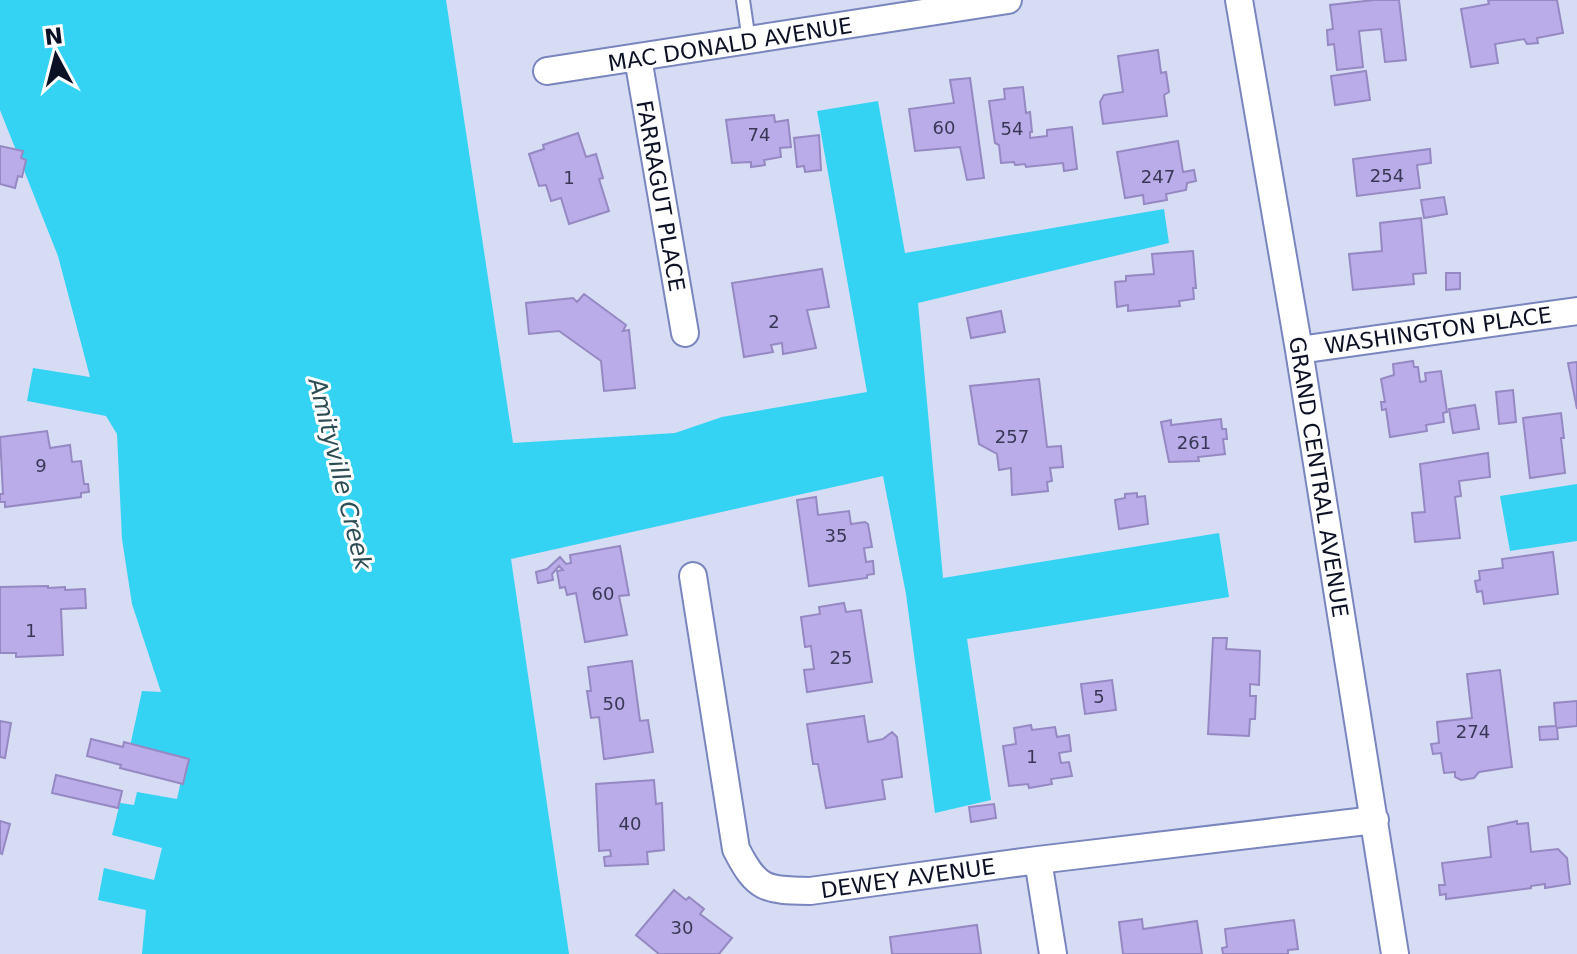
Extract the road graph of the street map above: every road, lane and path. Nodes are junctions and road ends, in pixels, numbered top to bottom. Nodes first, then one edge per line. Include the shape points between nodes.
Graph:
1 (743, 0) edge
2 (1008, 0) edge
3 (1239, 0) edge
4 (913, 8) edge
5 (749, 41) junction
6 (638, 58) junction
7 (547, 71) dead end
8 (1577, 311) edge
9 (685, 333) dead end
10 (1299, 350) junction
11 (693, 576) dead end
12 (1375, 820) junction
13 (1038, 860) junction
14 (1053, 954) edge
15 (1395, 954) edge

1 - 5 lane
2 - 4 street, MAC DONALD AVENUE
3 - 10 street, GRAND CENTRAL AVENUE
4 - 5 street, MAC DONALD AVENUE
5 - 6 street, MAC DONALD AVENUE
6 - 7 street, MAC DONALD AVENUE
6 - 9 street, FARRAGUT PLACE
8 - 10 street, WASHINGTON PLACE
10 - 12 street, GRAND CENTRAL AVENUE
11 - 13 street, DEWEY AVENUE via 736,849 750,875 772,891 810,891
12 - 13 street, DEWEY AVENUE
12 - 15 street, GRAND CENTRAL AVENUE
13 - 14 street

